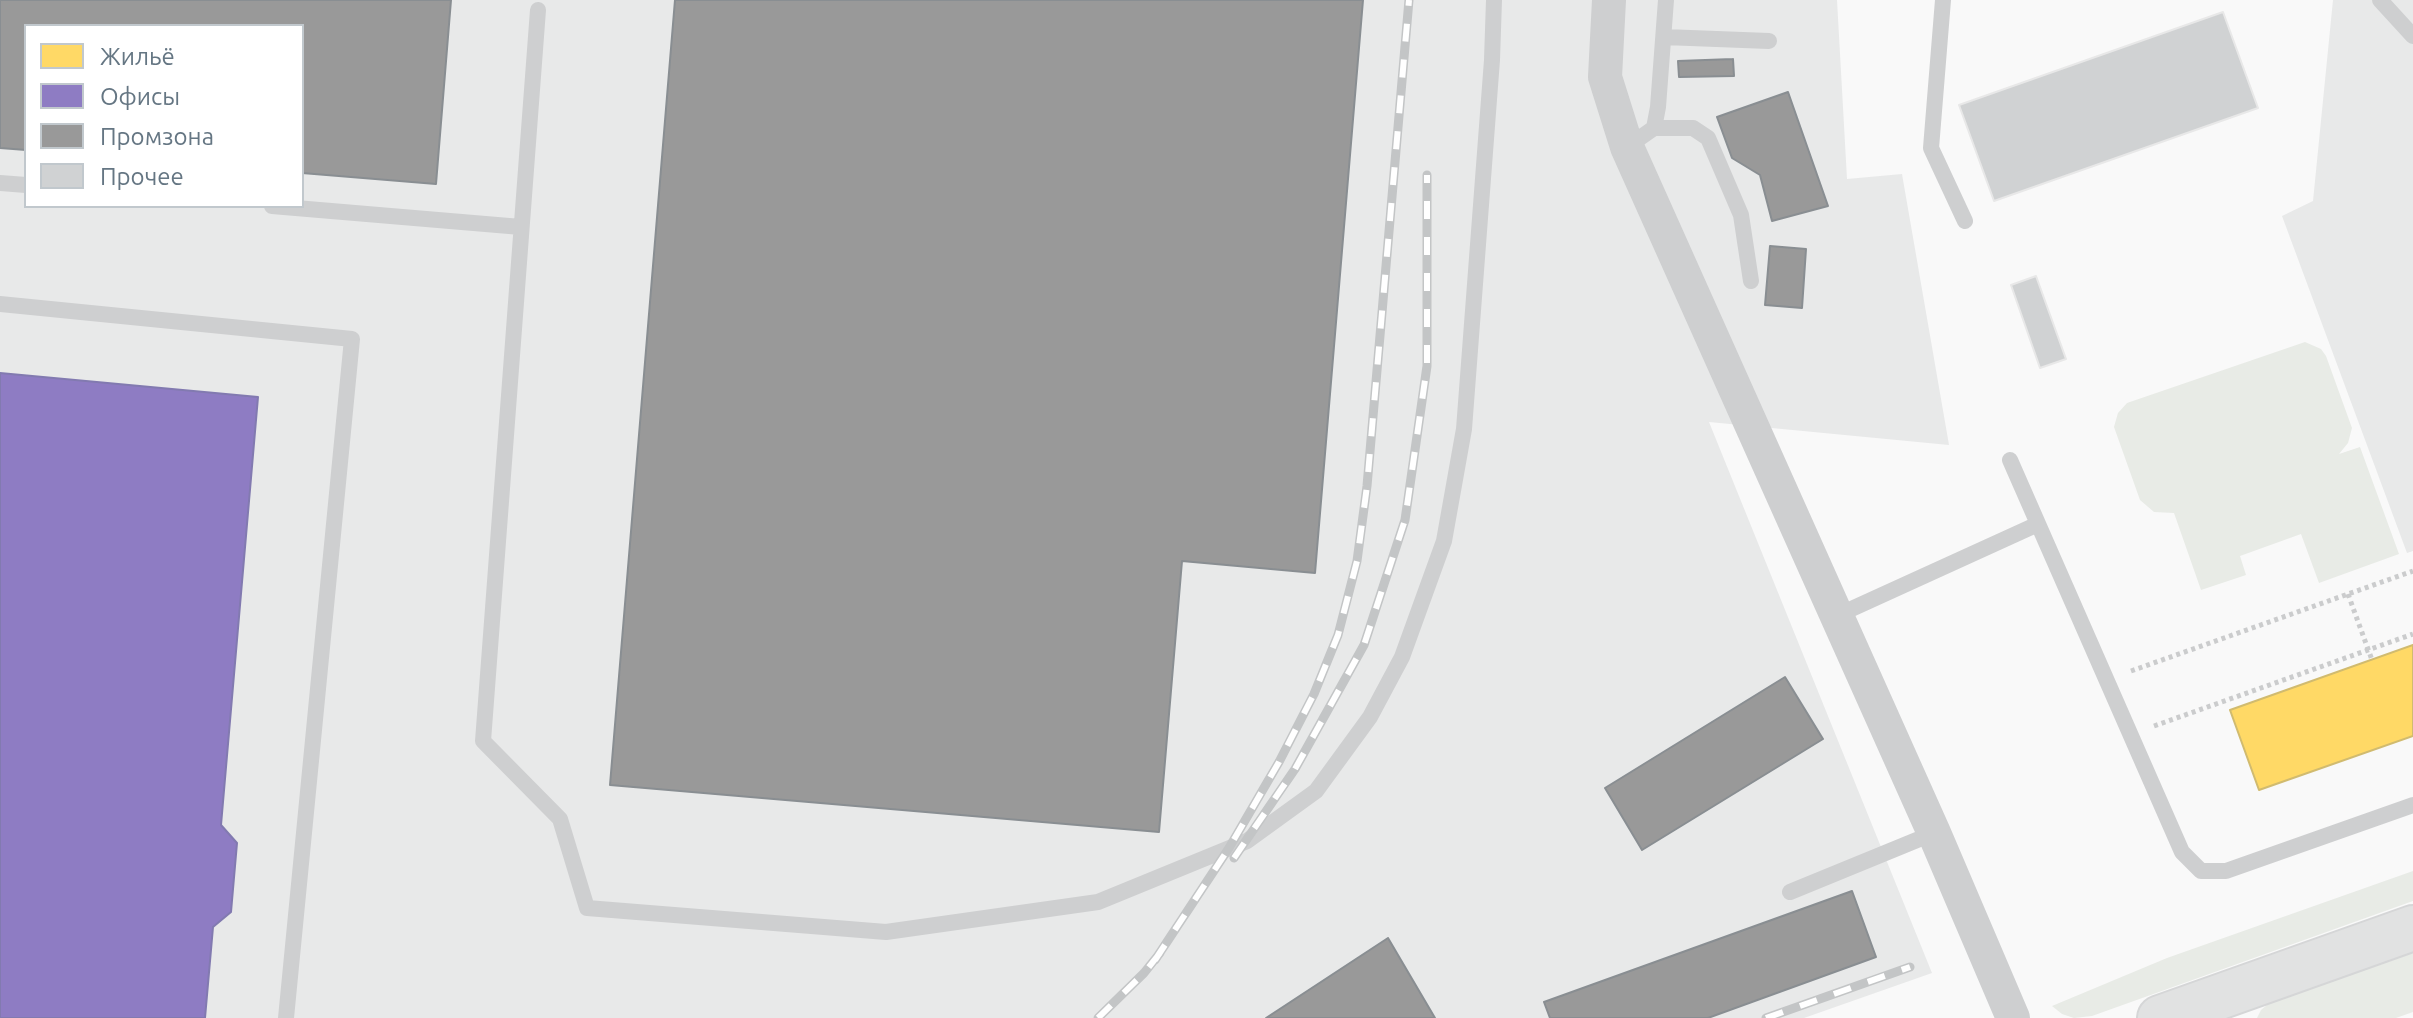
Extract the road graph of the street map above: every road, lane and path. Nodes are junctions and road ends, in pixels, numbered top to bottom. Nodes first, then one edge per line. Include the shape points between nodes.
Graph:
1 (1494, 0) edge
2 (1609, 0) edge
3 (1666, 0) edge
4 (1943, 0) edge
5 (2380, 0) edge
6 (538, 10) dead end
7 (2413, 36) edge
8 (1664, 37) junction
9 (1769, 41) dead end
10 (1640, 138) junction
11 (0, 183) edge
12 (24, 185) edge
13 (296, 208) edge
14 (1965, 221) dead end
15 (521, 227) junction
16 (1751, 281) dead end
17 (0, 304) edge
18 (2010, 460) dead end
19 (2038, 524) junction
20 (2413, 571) edge
21 (2348, 594) junction
22 (1836, 616) junction
23 (2413, 634) edge
24 (2367, 650) junction
25 (2372, 660) dead end
26 (2106, 680) junction
27 (2130, 734) junction
28 (2413, 805) edge
29 (1934, 833) junction
30 (1790, 892) dead end
31 (2413, 928) edge
32 (2213, 1009) edge
33 (286, 1018) edge
34 (2013, 1018) edge
35 (2160, 1018) edge

1 - 15 lane via 1464,429 1444,541 1402,657 1370,717 1316,791 1247,841 1098,902 886,932 587,908 560,819 483,741
2 - 10 street via 1605,77
3 - 8 lane
4 - 14 lane via 1931,148
5 - 7 lane
6 - 15 lane
8 - 9 lane
8 - 10 lane via 1658,107
10 - 16 lane via 1693,128 1708,138 1741,215
10 - 22 street
11 - 12 lane
13 - 15 lane
17 - 33 lane via 352,339
18 - 19 lane
19 - 22 lane
19 - 26 lane
20 - 21 path
21 - 24 path
21 - 26 path
22 - 29 street
23 - 24 path
24 - 25 path
24 - 27 path
26 - 27 lane
27 - 28 lane via 2182,852 2201,871 2226,871
29 - 30 lane
29 - 34 street
31 - 32 main road
32 - 35 main road

